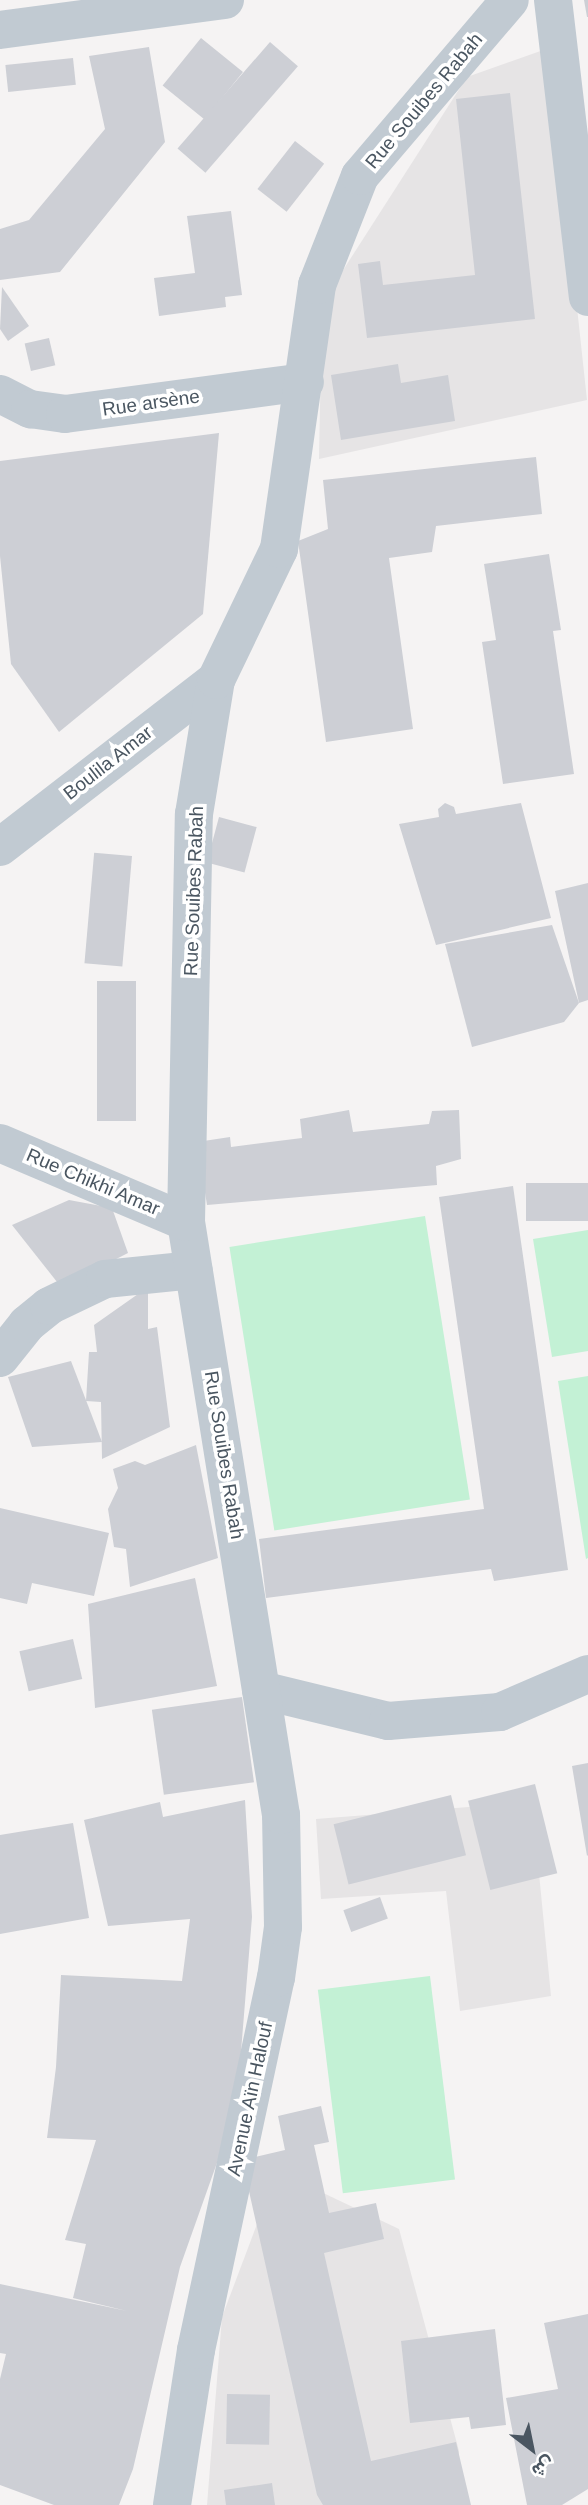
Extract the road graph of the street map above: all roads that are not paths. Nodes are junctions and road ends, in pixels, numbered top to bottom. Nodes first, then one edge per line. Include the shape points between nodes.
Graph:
1 (225, 0) edge
2 (510, 0) edge
3 (553, 0) edge
4 (0, 30) edge
5 (588, 297) edge
6 (304, 382) junction
7 (0, 394) edge
8 (216, 680) junction
9 (0, 847) edge
10 (0, 1143) edge
11 (186, 1222) junction
12 (194, 1270) junction
13 (0, 1358) edge
14 (588, 1674) edge
15 (261, 1690) junction
16 (172, 2505) edge

1 - 4 street
2 - 6 street, Rue Souibes Rabah via 360,176 317,285
3 - 5 street
6 - 7 street, Rue arsène via 65,414 30,410
6 - 8 street, Rue Souibes Rabah via 279,549
8 - 9 street, Boulila Amar
8 - 11 street, Rue Souibes Rabah via 194,814
10 - 11 street, Rue Chikhi Amar
11 - 12 street, Rue Souibes Rabah
12 - 13 street via 105,1279 49,1307 27,1324
12 - 15 street, Rue Souibes Rabah
14 - 15 street via 500,1712 388,1721
15 - 16 street, Avenue Aïn Halouf via 281,1815 283,1927 196,2350

